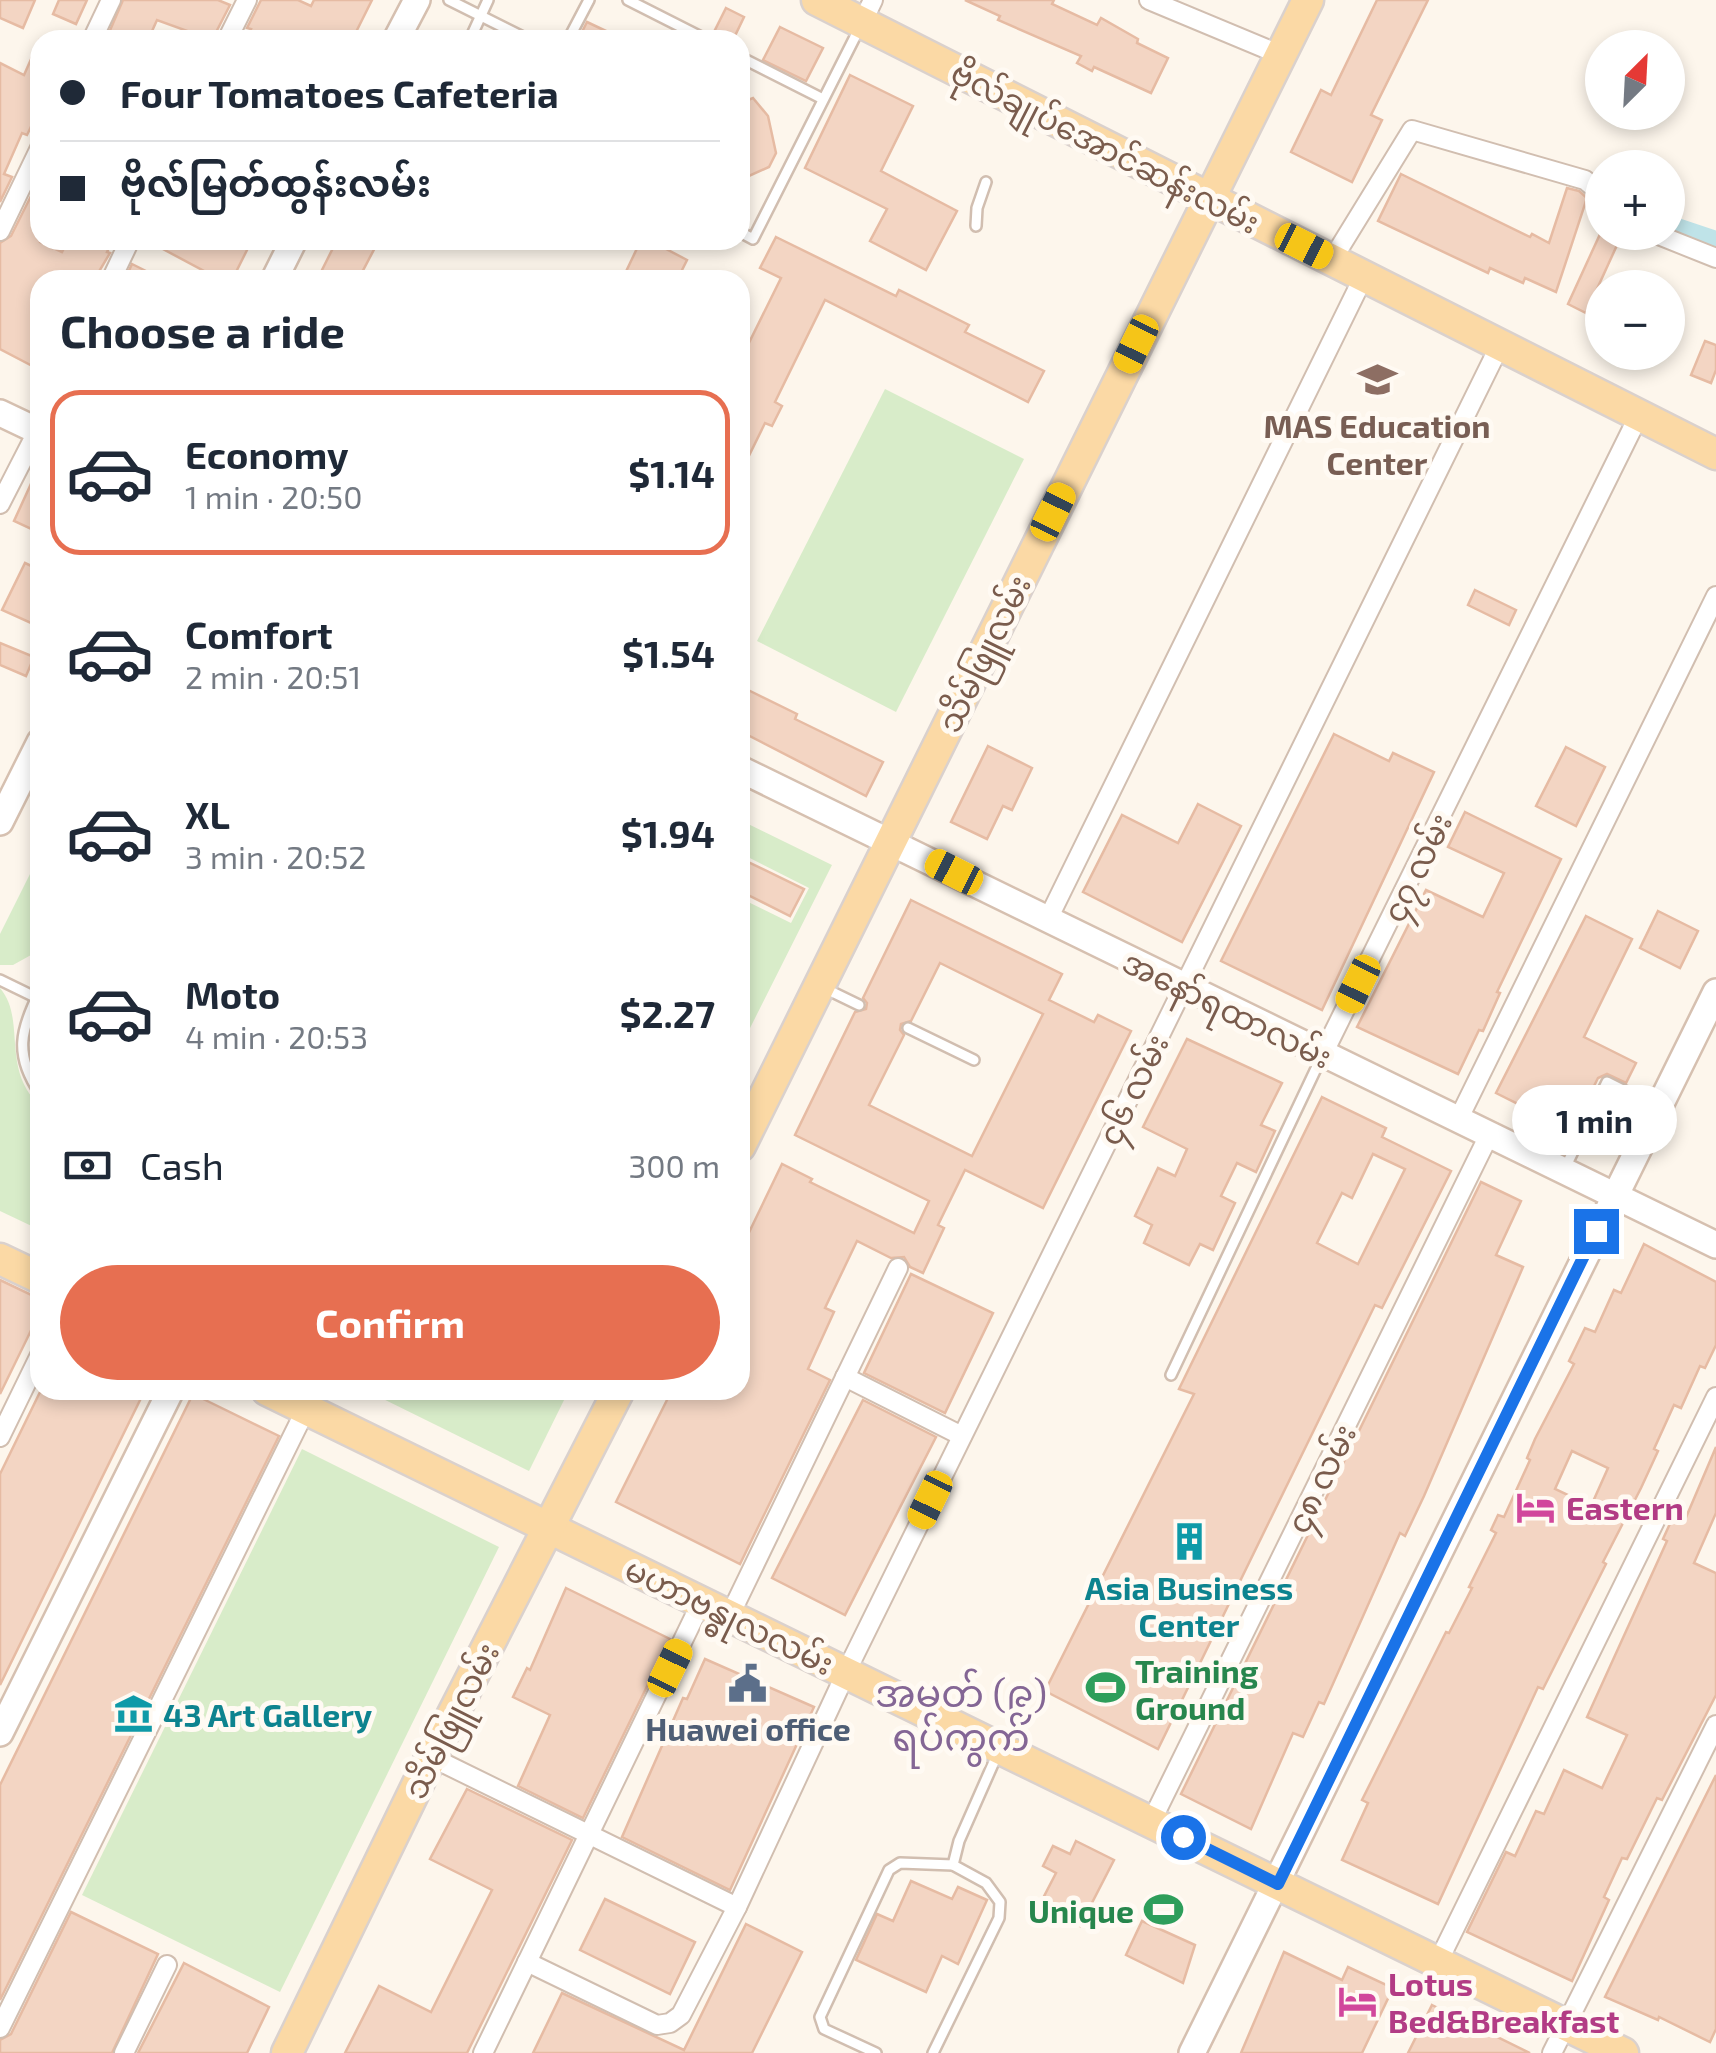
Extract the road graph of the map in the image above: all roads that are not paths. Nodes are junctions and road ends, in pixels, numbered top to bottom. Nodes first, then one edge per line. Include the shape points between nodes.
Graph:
1 (111, 0) edge
2 (247, 0) edge
3 (417, 0) edge
4 (449, 0) edge
5 (488, 0) edge
6 (589, 0) edge
7 (628, 0) edge
8 (816, 0) edge
9 (1149, 0) edge
10 (1308, 0) edge
11 (864, 8) edge
12 (480, 16) junction
13 (97, 30) edge
14 (232, 30) edge
15 (401, 30) edge
16 (474, 30) edge
17 (509, 30) edge
18 (573, 30) edge
19 (687, 30) edge
20 (1281, 54) junction
21 (750, 62) edge
22 (822, 98) junction
23 (30, 169) edge
24 (1585, 181) edge
25 (986, 182) dead end
26 (1212, 191) junction
27 (976, 226) dead end
28 (0, 231) edge
29 (750, 237) edge
30 (1685, 246) edge
31 (1340, 247) junction
32 (1716, 258) edge
33 (1364, 276) junction
34 (1500, 345) junction
35 (0, 413) edge
36 (1639, 415) junction
37 (30, 426) edge
38 (1716, 436) edge
39 (30, 447) edge
40 (1716, 454) edge
41 (0, 504) edge
42 (1716, 596) edge
43 (30, 762) edge
44 (750, 774) edge
45 (0, 822) edge
46 (890, 840) junction
47 (1048, 919) junction
48 (0, 980) edge
49 (819, 986) junction
50 (1183, 986) junction
51 (30, 992) edge
52 (1716, 992) edge
53 (859, 1005) dead end
54 (30, 1012) edge
55 (908, 1028) dead end
56 (1324, 1054) junction
57 (974, 1060) dead end
58 (30, 1075) edge
59 (1658, 1107) junction
60 (1458, 1120) junction
61 (750, 1126) edge
62 (1489, 1135) junction
63 (1563, 1171) junction
64 (1614, 1195) junction
65 (1716, 1245) edge
66 (0, 1259) edge
67 (898, 1268) dead end
68 (30, 1273) edge
69 (30, 1375) edge
70 (1171, 1375) dead end
71 (845, 1378) junction
72 (1716, 1397) edge
73 (165, 1400) edge
74 (288, 1400) edge
75 (613, 1400) edge
76 (306, 1409) junction
77 (962, 1436) junction
78 (0, 1437) edge
79 (549, 1526) junction
80 (702, 1601) junction
81 (733, 1608) junction
82 (849, 1666) junction
83 (1716, 1725) edge
84 (0, 1733) edge
85 (1000, 1748) junction
86 (431, 1756) junction
87 (1151, 1822) junction
88 (589, 1834) junction
89 (953, 1865) junction
90 (1278, 1884) junction
91 (737, 1906) junction
92 (527, 1962) junction
93 (1438, 1962) junction
94 (167, 1965) dead end
95 (1569, 2020) junction
96 (0, 2028) edge
97 (124, 2053) edge
98 (287, 2053) edge
99 (483, 2053) edge
100 (876, 2053) edge
101 (933, 2053) edge
102 (1192, 2053) edge
103 (1552, 2053) edge
104 (1623, 2053) edge

1 - 13 street
2 - 14 street
3 - 15 main road
4 - 12 lane
5 - 12 lane
6 - 18 lane
7 - 19 lane
8 - 11 main road, ဗိုလ်ချုပ်အောင်ဆန်းလမ်း
9 - 20 street
10 - 20 main road, သိမ်ဖြူလမ်း
11 - 22 lane
11 - 26 main road, ဗိုလ်ချုပ်အောင်ဆန်းလမ်း
12 - 16 lane
12 - 17 lane
20 - 26 main road, သိမ်ဖြူလမ်း
21 - 22 lane
22 - 29 lane
23 - 28 street
24 - 31 street via 1412,130
25 - 27 lane
26 - 31 main road, ဗိုလ်ချုပ်အောင်ဆန်းလမ်း
26 - 33 main road, ဗိုလ်ချုပ်အောင်ဆန်းလမ်း
26 - 46 main road, သိမ်ဖြူလမ်း
30 - 32 street
31 - 38 main road, ဗိုလ်ချုပ်အောင်ဆန်းလမ်း
33 - 34 main road, ဗိုလ်ချုပ်အောင်ဆန်းလမ်း
33 - 47 street
34 - 36 main road, ဗိုလ်ချုပ်အောင်ဆန်းလမ်း
34 - 50 street, ၄၆ လမ်း
35 - 37 main road
36 - 40 main road, ဗိုလ်ချုပ်အောင်ဆန်းလမ်း
36 - 56 street, ၄၇ လမ်း
39 - 41 street
42 - 60 street
43 - 45 main road
44 - 46 main road, အနော်ရထာလမ်း
46 - 47 main road, အနော်ရထာလမ်း
46 - 49 main road, သိမ်ဖြူလမ်း
47 - 50 main road, အနော်ရထာလမ်း
48 - 51 lane
49 - 53 lane
49 - 61 main road, သိမ်ဖြူလမ်း
50 - 56 main road, အနော်ရထာလမ်း
50 - 77 street, ၄၆ လမ်း
52 - 59 main road
54 - 58 lane via 22,1028
55 - 57 lane
56 - 60 main road, အနော်ရထာလမ်း
56 - 70 lane, ၄၇ လမ်း
59 - 63 lane via 1607,1082
59 - 64 main road
60 - 62 main road, အနော်ရထာလမ်း
62 - 63 main road, အနော်ရထာလမ်း
62 - 87 street, ၄၈ လမ်း
63 - 64 main road, အနော်ရထာလမ်း
64 - 65 main road, အနော်ရထာလမ်း
64 - 90 main road
66 - 68 main road
67 - 71 street
69 - 78 street
71 - 77 street
71 - 81 street
72 - 93 street
73 - 84 main road
74 - 76 main road, မဟာဗန္ဓုလလမ်း
75 - 79 main road, သိမ်ဖြူလမ်း
76 - 79 main road, မဟာဗန္ဓုလလမ်း
76 - 96 street
77 - 82 street, ၄၆ လမ်း
79 - 80 main road, မဟာဗန္ဓုလလမ်း
79 - 86 main road, သိမ်ဖြူလမ်း
80 - 81 main road, မဟာဗန္ဓုလလမ်း
80 - 88 street
81 - 82 main road, မဟာဗန္ဓုလလမ်း
82 - 85 main road, မဟာဗန္ဓုလလမ်း
82 - 91 street, ၄၆ လမ်း
83 - 95 street
85 - 87 main road, မဟာဗန္ဓုလလမ်း
85 - 89 lane
86 - 88 street
86 - 98 main road, သိမ်ဖြူလမ်း
87 - 90 main road, မဟာဗန္ဓုလလမ်း
88 - 91 street
88 - 92 street
89 - 100 lane via 900,1863 889,1870 820,2017 824,2029
89 - 101 lane via 986,1883 1000,1902 1000,1918
90 - 93 main road, မဟာဗန္ဓုလလမ်း
90 - 102 main road
91 - 92 street, ၄၆ လမ်း via 682,2015 670,2023 657,2025
92 - 99 street
93 - 95 main road, မဟာဗန္ဓုလလမ်း
94 - 97 street
95 - 103 street
95 - 104 main road, မဟာဗန္ဓုလလမ်း

